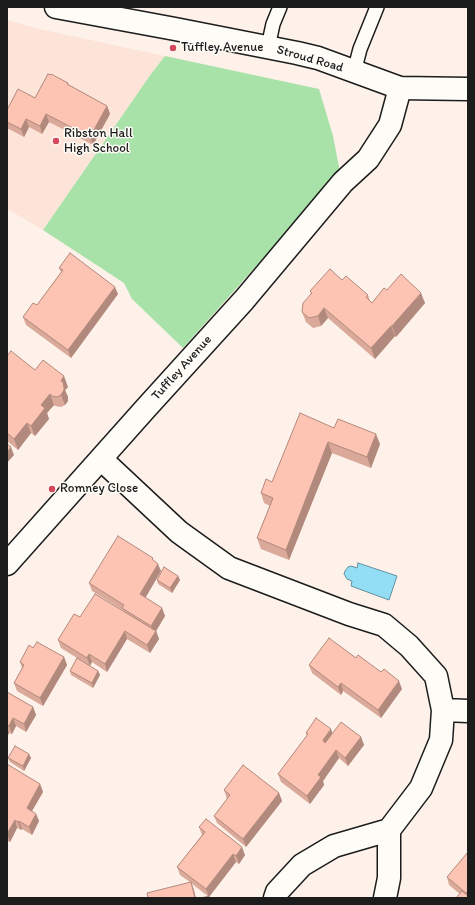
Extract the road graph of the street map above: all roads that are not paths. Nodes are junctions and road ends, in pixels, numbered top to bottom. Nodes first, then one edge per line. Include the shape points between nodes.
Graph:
1 (56, 7) edge
2 (280, 7) edge
3 (377, 7) edge
4 (268, 47) junction
5 (354, 72) junction
6 (400, 88) junction
7 (468, 89) edge
8 (101, 460) junction
9 (7, 564) edge
10 (443, 710) junction
11 (468, 711) edge
12 (389, 830) junction
13 (275, 898) edge
14 (385, 898) edge

1 - 4 street, Stroud Road
2 - 4 lane
3 - 5 lane via 360,48
4 - 5 street, Stroud Road via 318,58
5 - 6 street, Stroud Road
6 - 7 street, Stroud Road
6 - 8 street, Tuffley Avenue via 390,125 368,159 343,182 244,300
8 - 9 street, Tuffley Avenue
8 - 10 street via 179,532 229,568 384,625 409,646 436,676
10 - 11 street
10 - 12 street via 441,740 421,788
12 - 13 street via 334,846 302,865 276,892
12 - 14 street via 389,878

